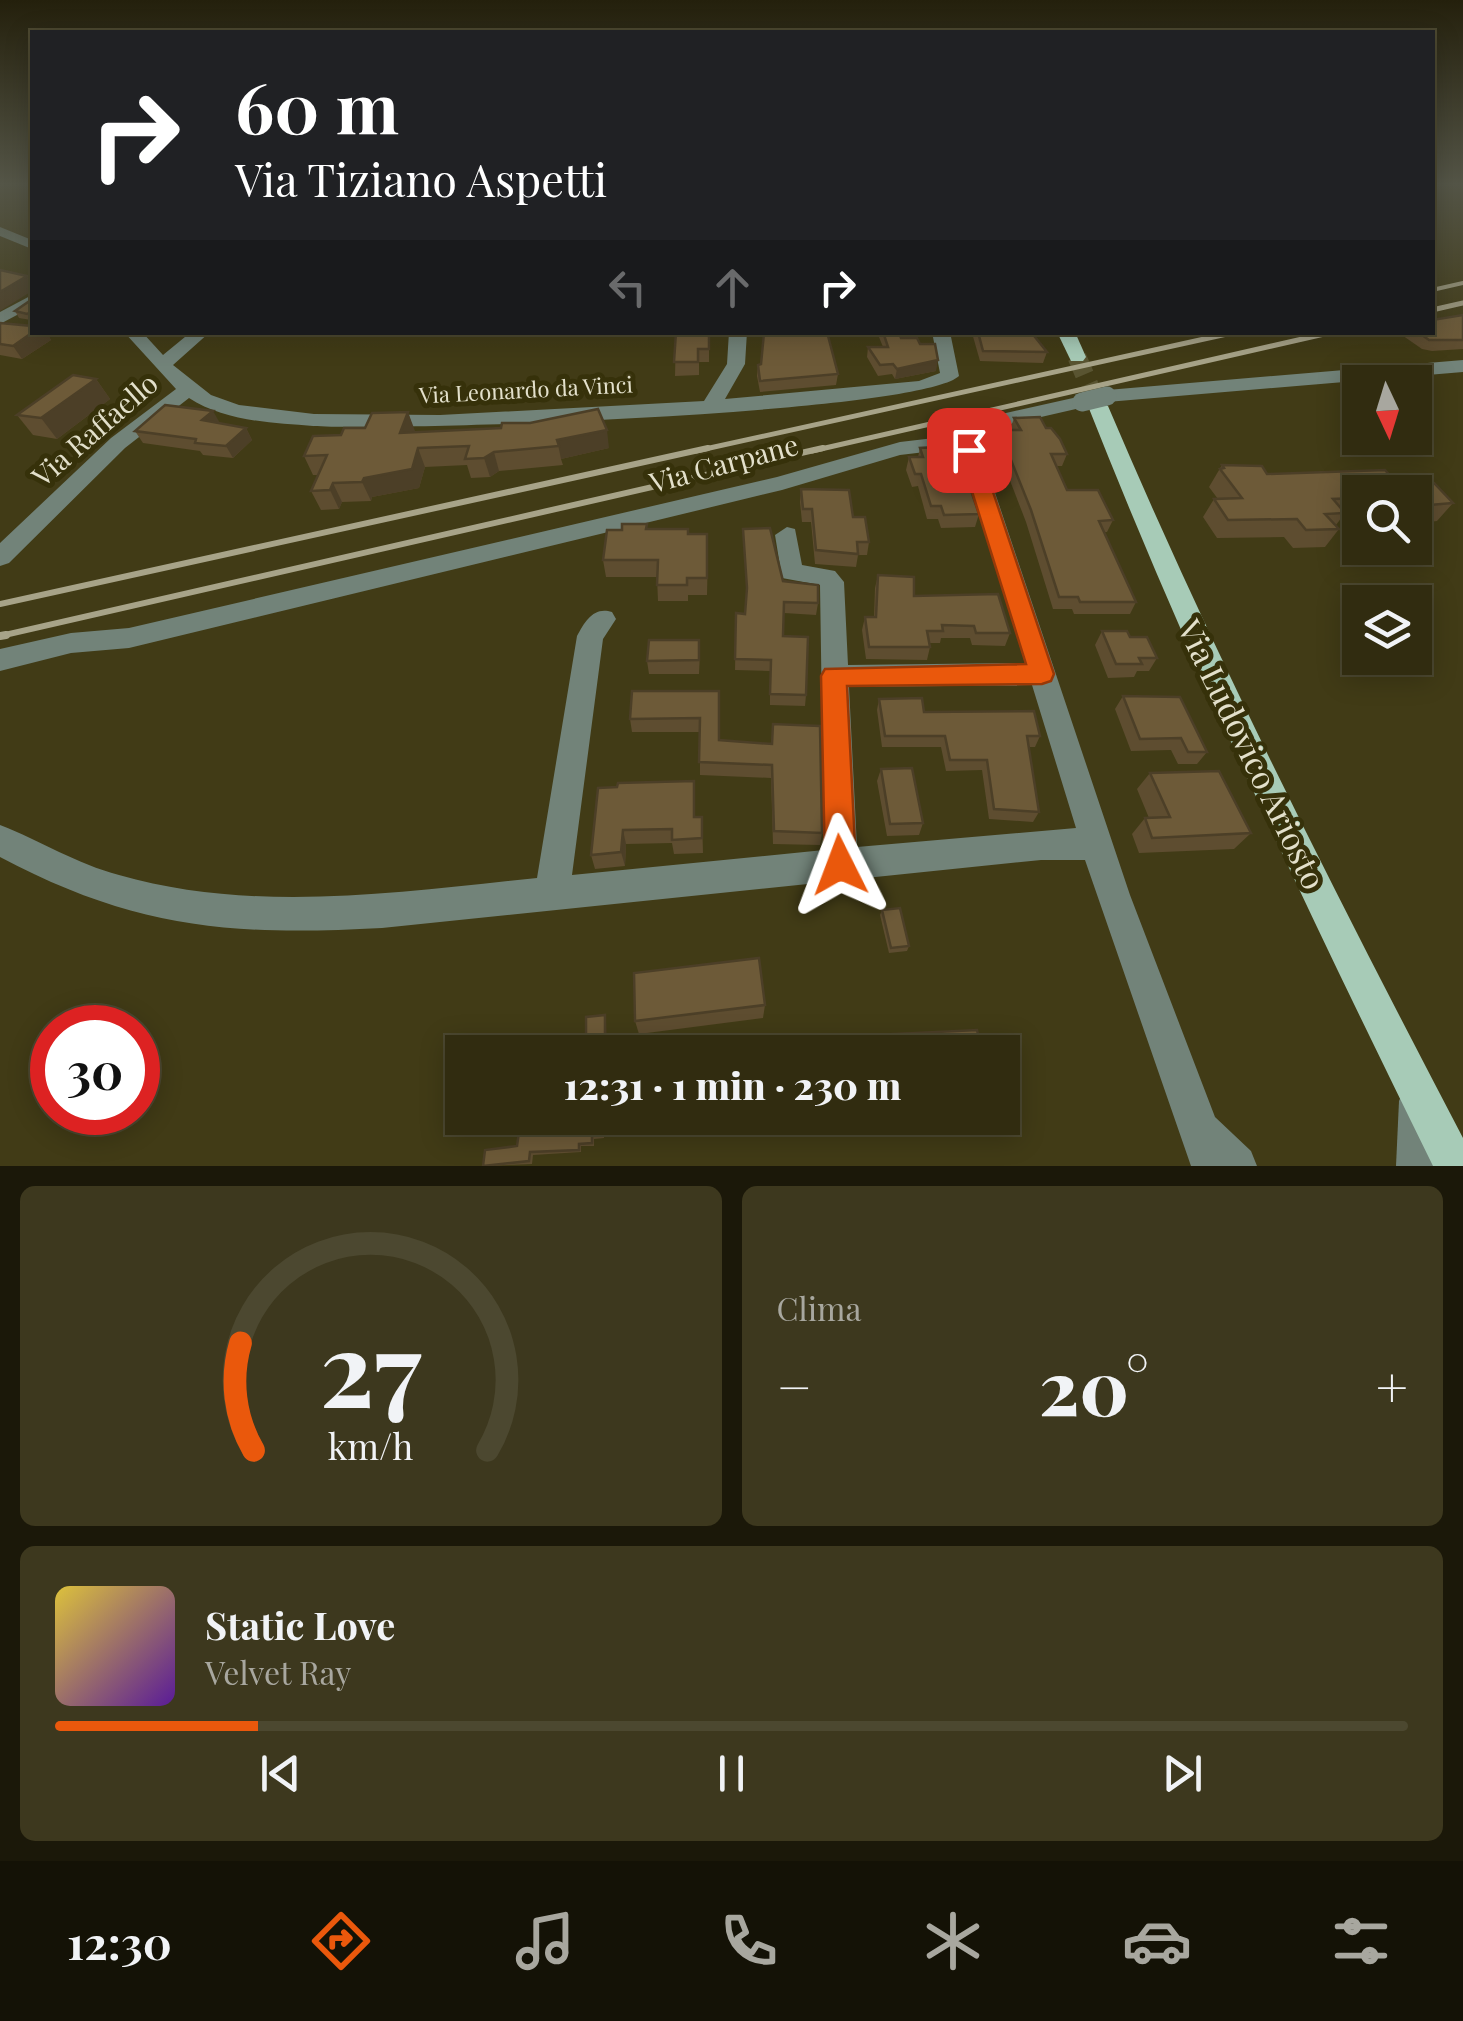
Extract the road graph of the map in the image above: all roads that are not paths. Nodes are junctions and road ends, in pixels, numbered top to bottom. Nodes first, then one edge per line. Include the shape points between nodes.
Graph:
1 (30, 301) edge
2 (0, 319) edge
3 (135, 335) edge
4 (198, 335) edge
5 (738, 335) edge
6 (942, 335) edge
7 (1067, 335) edge
8 (1077, 357) tunnel mouth
9 (162, 365) junction
10 (1463, 366) edge
11 (187, 390) junction
12 (1094, 402) junction
13 (711, 406) junction
14 (968, 442) junction
15 (787, 534) dead end
16 (0, 557) edge
17 (603, 620) dead end
18 (0, 660) edge
19 (1042, 674) junction
20 (834, 676) junction
21 (0, 840) edge
22 (1096, 844) junction
23 (840, 865) junction
24 (552, 894) junction
25 (1420, 1096) junction
26 (1195, 1123) junction
27 (1212, 1166) edge
28 (1236, 1166) edge
29 (1417, 1166) edge
30 (1455, 1166) edge

1 - 2 street
3 - 9 street, Via Leonardo da Vinci
4 - 9 street
5 - 13 street via 736,364
6 - 13 street, Via Leonardo da Vinci via 950,376 922,386
7 - 8 main road
9 - 11 street, Via Leonardo da Vinci
10 - 12 street, Via Carpane via 1256,379
11 - 13 street, Via Leonardo da Vinci via 236,411 314,420 440,421
11 - 16 street, Via Raffaello via 118,443
12 - 14 street, Via Carpane via 982,424
12 - 25 main road, Via Ludovico Ariosto via 1230,718
14 - 18 street, Via Carpane via 817,470 129,638
14 - 19 street
15 - 20 street via 791,572 831,580
17 - 24 street via 590,636
19 - 20 street
19 - 22 street
20 - 23 street
21 - 24 street via 82,880 238,915 382,911
22 - 23 street
22 - 26 street
23 - 24 street
25 - 29 street, Via Ludovico Ariosto
25 - 30 main road, Via Ludovico Ariosto
26 - 27 street
26 - 28 street

